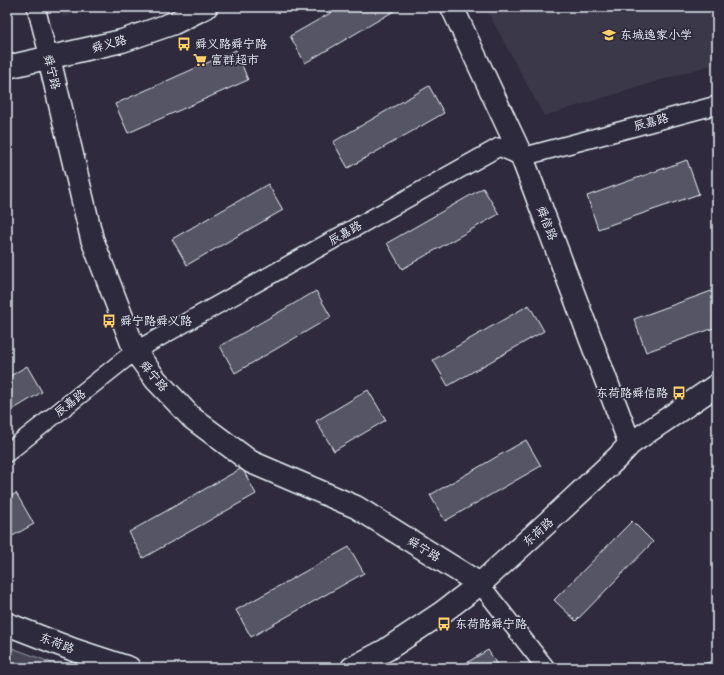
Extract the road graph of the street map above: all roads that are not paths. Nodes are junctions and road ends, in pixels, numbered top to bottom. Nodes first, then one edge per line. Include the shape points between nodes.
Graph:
1 (36, 7) edge
2 (206, 7) edge
3 (452, 7) edge
4 (49, 58) junction
5 (7, 67) edge
6 (717, 104) edge
7 (522, 158) junction
8 (134, 351) junction
9 (717, 385) edge
10 (630, 444) junction
11 (7, 453) edge
12 (480, 584) junction
13 (7, 624) edge
14 (129, 668) edge
15 (352, 668) edge
16 (546, 668) edge

1 - 4 street, 舜宁路
2 - 4 street, 舜义路 via 174,23 122,42
3 - 7 street, 舜信路
4 - 5 street, 舜义路
4 - 8 street, 舜宁路 via 92,240
6 - 7 street, 辰嘉路
7 - 8 street, 辰嘉路 via 499,147
7 - 10 street, 舜信路
8 - 11 street, 辰嘉路
8 - 12 street, 舜宁路 via 156,380 192,418 251,462 356,507
9 - 10 street, 东荷路
10 - 12 street, 东荷路
12 - 15 street, 东荷路 via 386,650
12 - 16 street
13 - 14 street, 东荷路

